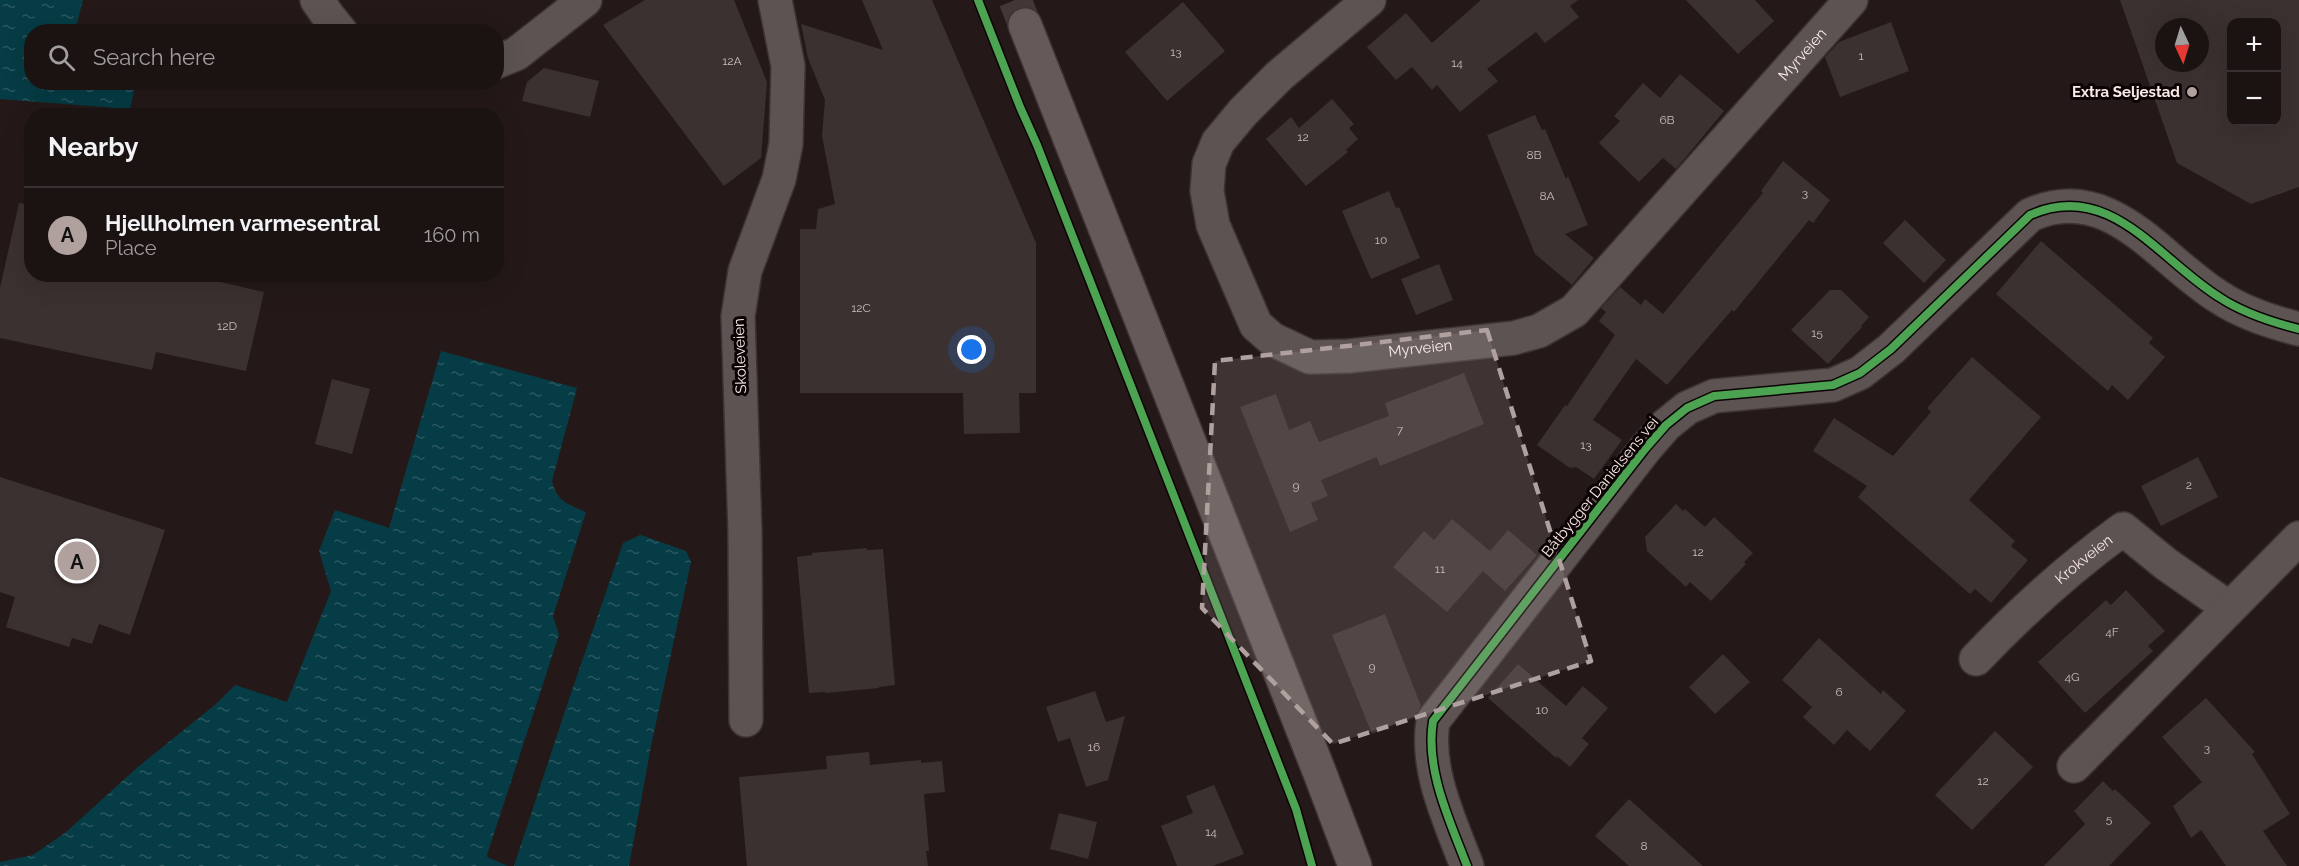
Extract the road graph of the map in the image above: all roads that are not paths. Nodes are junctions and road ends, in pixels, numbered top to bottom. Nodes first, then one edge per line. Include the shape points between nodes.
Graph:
1 (317, 0) edge
2 (585, 0) edge
3 (775, 0) edge
4 (1369, 0) edge
5 (1851, 0) edge
6 (334, 24) edge
7 (1025, 25) tunnel mouth
8 (504, 59) edge
9 (2299, 328) edge
10 (2299, 538) edge
11 (2229, 608) junction
12 (1976, 659) dead end
13 (746, 720) dead end
14 (2074, 766) dead end
15 (1355, 866) edge
16 (1467, 866) edge

1 - 6 street
2 - 8 street via 516,54
3 - 13 street, Skoleveien via 788,66 786,144 779,179 745,271 738,316 745,510
4 - 5 street, Myrveien via 1243,112 1218,142 1209,164 1207,191 1213,225 1256,325 1272,339 1310,357 1514,338 1539,331 1574,311
7 - 15 highway
9 - 16 street, Båtbygger Danielsens vei via 2268,322 2219,297 2110,214 2060,205 2030,215 1891,349 1860,373 1833,385 1714,396 1687,408 1666,424 1645,449 1433,721 1432,763
10 - 11 street
11 - 12 street, Krokveien via 2123,529 2055,582
11 - 14 street

